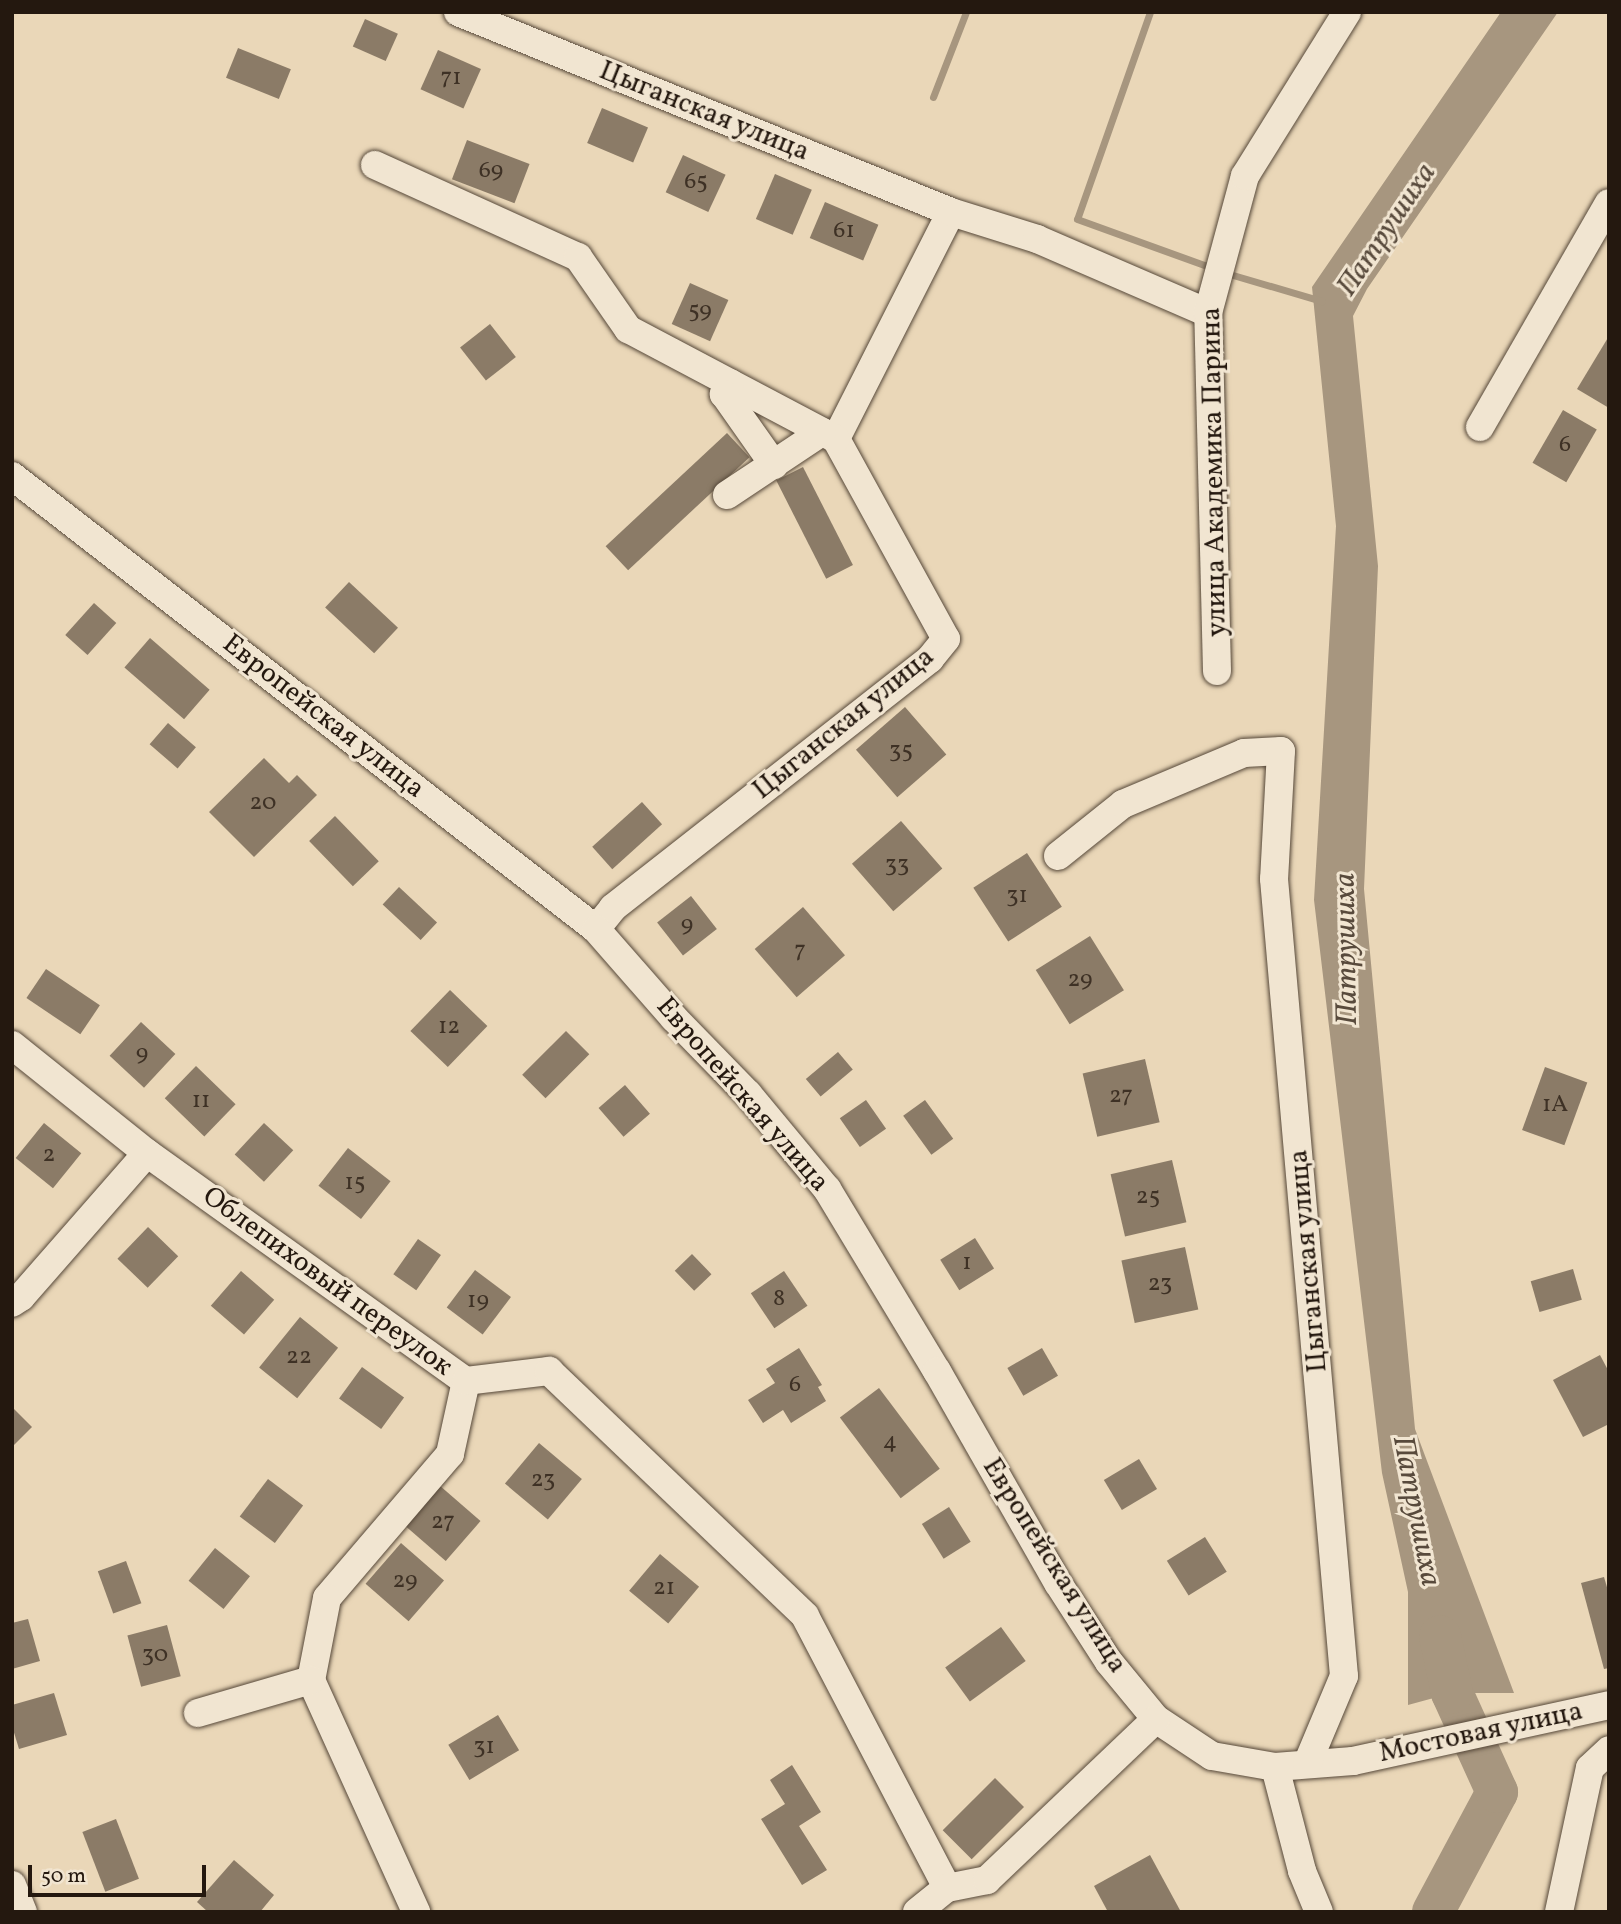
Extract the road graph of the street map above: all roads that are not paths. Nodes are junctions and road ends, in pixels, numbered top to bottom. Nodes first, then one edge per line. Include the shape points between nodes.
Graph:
1 (458, 12) edge
2 (1348, 12) edge
3 (375, 165) dead end
4 (1609, 203) edge
5 (951, 212) junction
6 (1208, 313) junction
7 (730, 383) junction
8 (1480, 427) dead end
9 (829, 435) junction
10 (774, 465) junction
11 (12, 476) edge
12 (727, 495) dead end
13 (1217, 671) dead end
14 (1058, 856) dead end
15 (596, 929) junction
16 (12, 1045) edge
17 (148, 1153) junction
18 (12, 1303) edge
19 (466, 1381) junction
20 (311, 1680) junction
21 (1609, 1705) edge
22 (198, 1713) dead end
23 (1156, 1719) junction
24 (1609, 1750) edge
25 (1353, 1761) joint
26 (1307, 1764) junction
27 (1275, 1767) junction
28 (12, 1885) edge
29 (947, 1888) junction
30 (23, 1912) edge
31 (416, 1912) edge
32 (917, 1912) edge
33 (1319, 1912) edge
34 (1559, 1912) edge

1 - 5 street, Цыганская улица
2 - 6 street, улица Академика Парина via 1245,176
3 - 7 street via 578,257 628,329
4 - 8 street
5 - 6 street, Цыганская улица via 1037,239
5 - 9 street
6 - 13 street, улица Академика Парина
7 - 9 street
7 - 10 street via 724,394
9 - 10 street
9 - 15 street, Цыганская улица via 946,639 930,659 613,908
10 - 12 street
11 - 15 street, Европейская улица
14 - 26 street, Цыганская улица via 1123,804 1244,753 1281,751 1274,879 1344,1676
15 - 23 street, Европейская улица via 748,1094 827,1189 1058,1583 1109,1662
16 - 17 street, Облепиховый переулок
17 - 18 street
17 - 19 street, Облепиховый переулок
19 - 20 street, Облепиховый переулок via 450,1454 327,1598
19 - 29 street via 549,1371 805,1616
20 - 22 street
20 - 31 street
21 - 25 street, Мостовая улица
23 - 27 street, Европейская улица via 1212,1756
23 - 29 street via 987,1880
24 - 34 street via 1590,1768
25 - 26 street, Европейская улица
26 - 27 street, Европейская улица
27 - 33 street via 1302,1871
28 - 30 street
29 - 32 street

